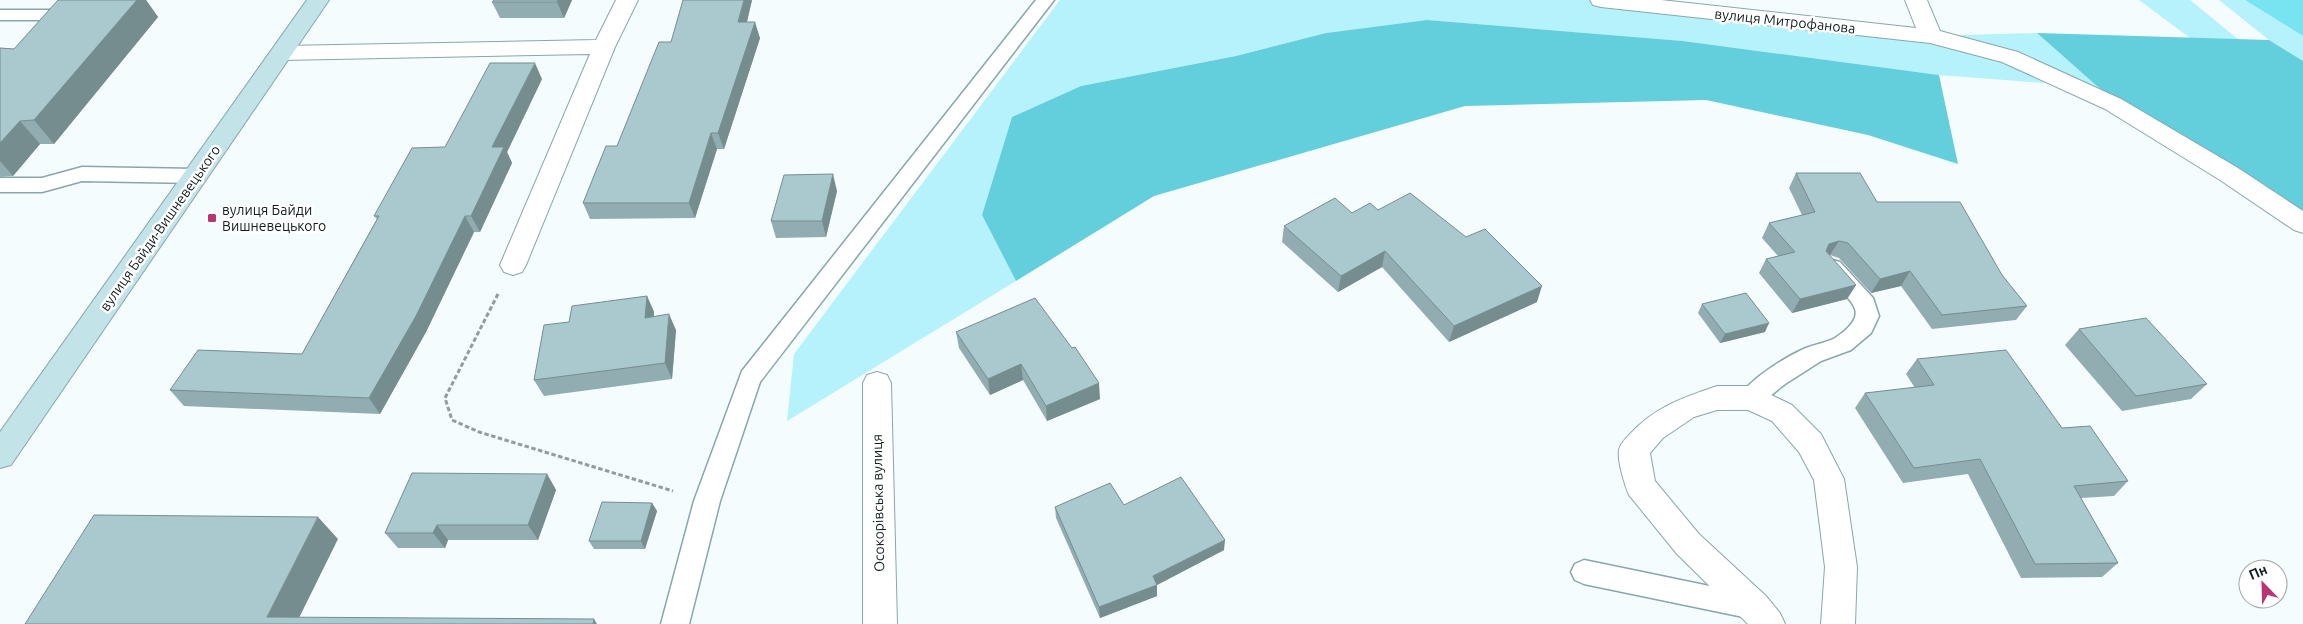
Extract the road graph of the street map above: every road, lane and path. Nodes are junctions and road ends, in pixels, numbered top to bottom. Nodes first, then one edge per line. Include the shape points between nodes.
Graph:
1 (318, 0) edge
2 (627, 0) edge
3 (1045, 0) edge
4 (1600, 0) edge
5 (1916, 0) edge
6 (0, 14) edge
7 (66, 15) edge
8 (1931, 36) junction
9 (604, 47) junction
10 (283, 53) junction
11 (196, 176) junction
12 (0, 185) edge
13 (2303, 224) edge
14 (513, 265) joint
15 (1830, 265) edge
16 (877, 383) dead end
17 (1751, 398) junction
18 (0, 456) edge
19 (707, 502) junction
20 (1584, 572) dead end
21 (1761, 616) edge
22 (675, 624) edge
23 (880, 624) edge
24 (1838, 624) edge

1 - 10 street, вулиця Байди-Вишневецького
2 - 9 street
3 - 19 lane via 750,378
4 - 8 street, вулиця Митрофанова
5 - 8 street
6 - 7 lane
8 - 13 street, вулиця Митрофанова via 2010,57 2113,104 2229,174
9 - 10 street
9 - 14 street
10 - 11 street, вулиця Байди-Вишневецького
11 - 12 lane via 82,174 42,184
11 - 18 street, вулиця Байди-Вишневецького
14 - 19 path via 445,398 452,420 479,432
15 - 17 lane via 1865,304 1868,316 1863,327 1843,344 1813,355 1777,377
16 - 23 street, Осокорівська вулиця
17 - 21 street via 1717,398 1684,409 1653,428 1634,450 1640,486 1688,544
17 - 24 street via 1782,414 1810,443 1829,479 1841,567
19 - 22 lane
20 - 21 lane

